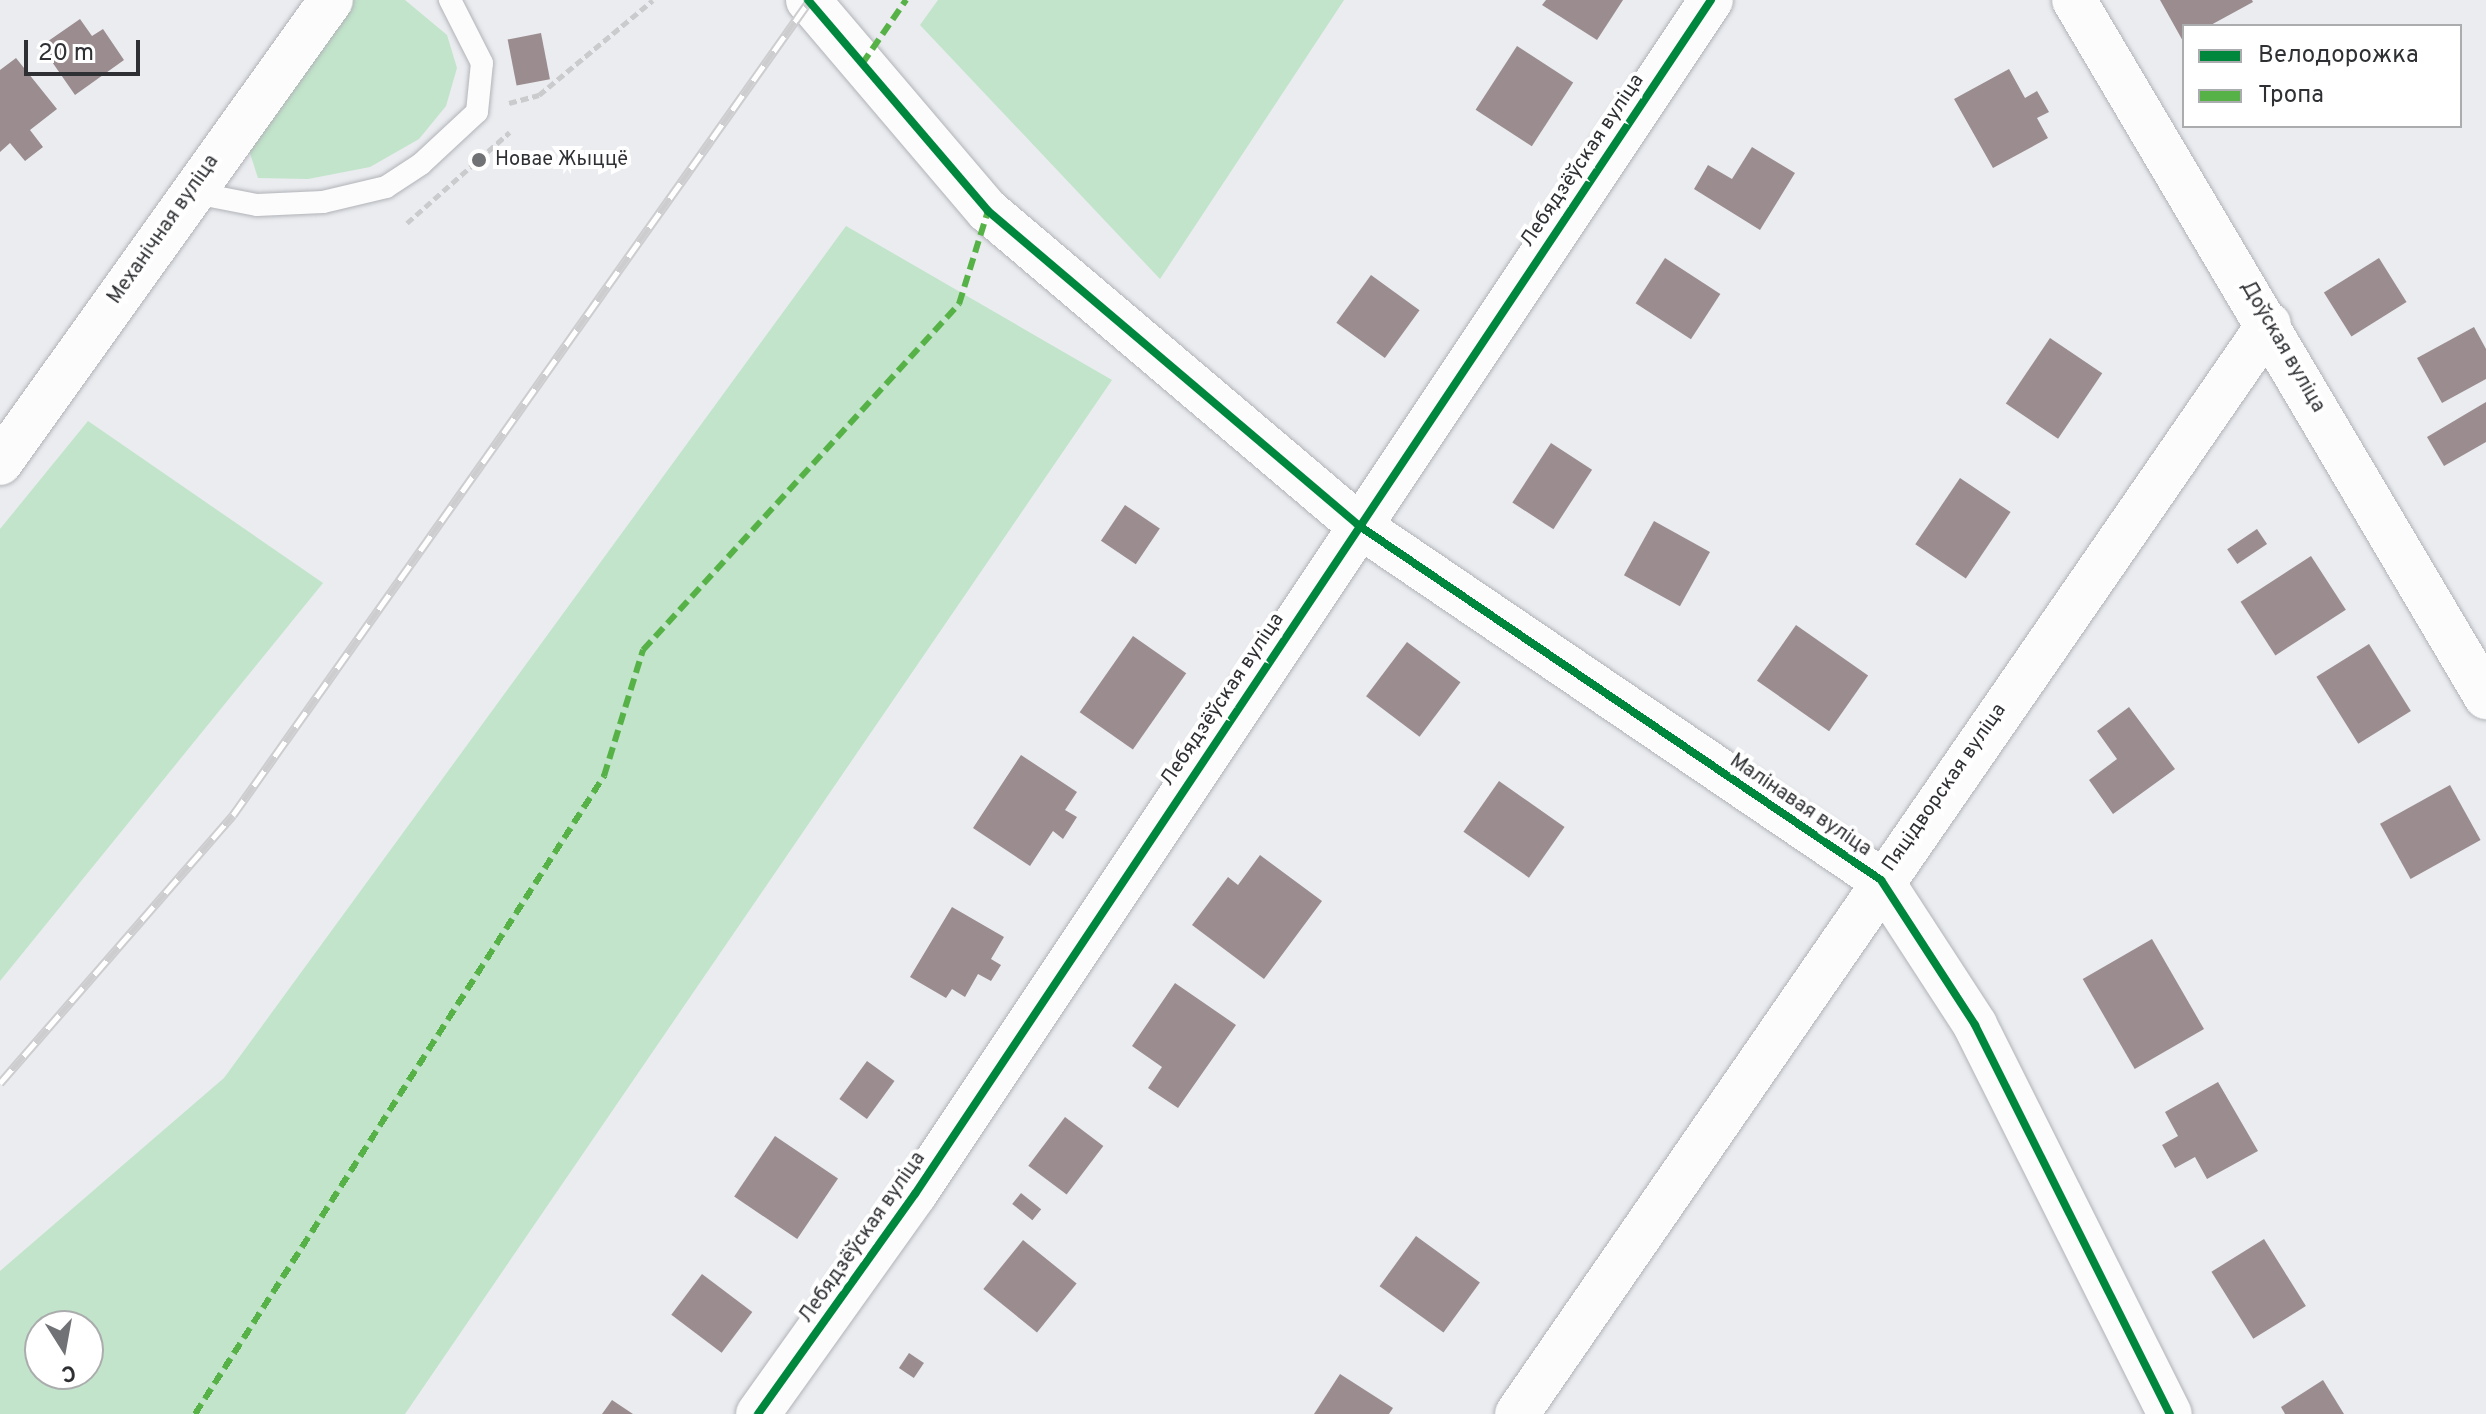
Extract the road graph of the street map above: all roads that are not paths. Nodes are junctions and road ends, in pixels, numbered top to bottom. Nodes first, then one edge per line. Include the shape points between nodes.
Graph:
1 (331, 0) edge
2 (450, 0) edge
3 (1711, 0) edge
4 (2074, 0) edge
5 (809, 1) edge
6 (190, 192) junction
7 (2269, 324) junction
8 (0, 463) edge
9 (1358, 525) junction
10 (2486, 697) edge
11 (1881, 880) junction
12 (758, 1414) edge
13 (1517, 1414) edge
14 (2170, 1414) edge

1 - 6 street, Механічная вуліца
2 - 6 lane via 482,63 477,112 386,187 323,202 257,205
3 - 9 street, Лебядзёўская вуліца
4 - 7 street, Доўская вуліца
5 - 9 street, Малінавая вуліца via 988,211
6 - 8 street, Механічная вуліца
7 - 10 street, Доўская вуліца
7 - 11 street, Пяцідворская вуліца
9 - 11 street, Малінавая вуліца
9 - 12 street, Лебядзёўская вуліца via 915,1194
11 - 13 street, Пяцідворская вуліца
11 - 14 street, Малінавая вуліца via 1975,1025

